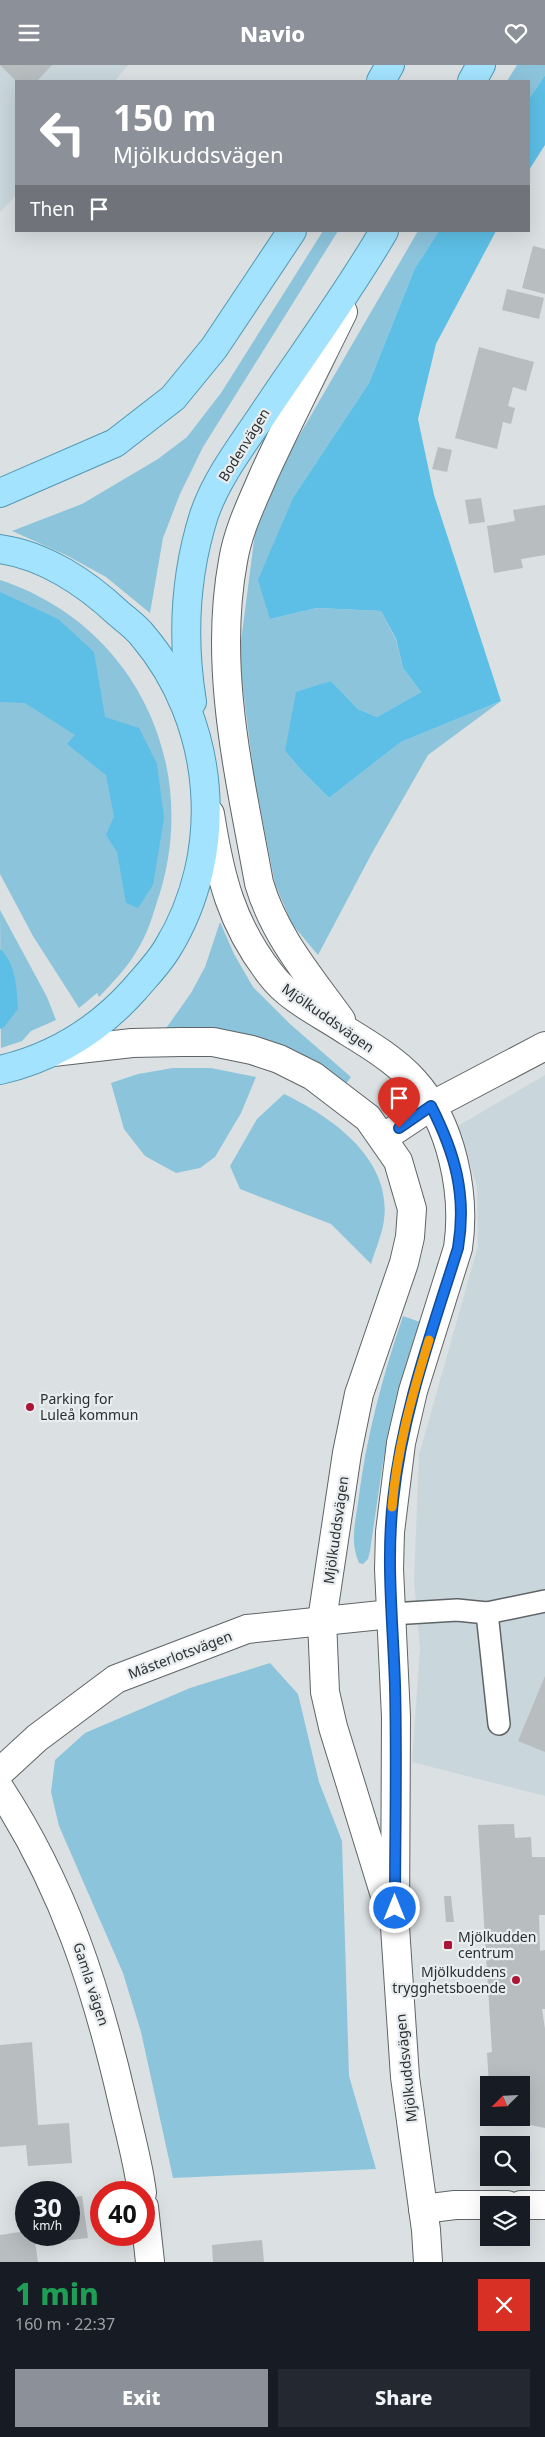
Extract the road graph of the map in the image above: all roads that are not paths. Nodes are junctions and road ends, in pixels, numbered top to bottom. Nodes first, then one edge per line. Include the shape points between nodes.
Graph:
1 (390, 65) edge
2 (481, 65) edge
3 (382, 80) edge
4 (473, 80) edge
5 (291, 232) edge
6 (379, 240) edge
7 (0, 493) edge
8 (0, 549) edge
9 (199, 747) junction
10 (204, 773) junction
11 (349, 1032) junction
12 (545, 1046) edge
13 (53, 1052) junction
14 (7, 1071) edge
15 (431, 1106) junction
16 (383, 1138) junction
17 (545, 1601) edge
18 (487, 1613) junction
19 (391, 1614) junction
20 (322, 1620) junction
21 (499, 1725) dead end
22 (0, 1772) edge
23 (0, 1789) edge
24 (395, 1927) junction
25 (139, 2181) edge
26 (480, 2205) edge
27 (530, 2205) edge
28 (545, 2205) edge
29 (423, 2209) junction
30 (148, 2246) edge
31 (150, 2262) edge
32 (428, 2262) edge

1 - 3 main road
2 - 4 main road
5 - 7 main road via 214,348 173,398 115,443
6 - 9 main road, Bodenvägen via 226,469 205,514 195,551 185,627 187,670
6 - 11 street via 251,504 233,559 225,625 228,704 264,901 280,935
8 - 9 main road via 56,568 94,591 142,635 173,678
9 - 10 main road
10 - 11 street, Mjölkuddsvägen via 218,866 231,907 248,942 286,991
10 - 13 main road via 206,825 197,881 183,920 168,948 115,1011
11 - 15 street, Mjölkuddsvägen via 414,1081
12 - 15 street
13 - 14 main road
13 - 16 street, Mjölkuddsvägen via 181,1041 252,1050 313,1076 368,1118
15 - 16 street
15 - 19 street, Mjölkuddsvägen via 456,1167 462,1226 413,1391 401,1443 390,1532
16 - 20 street, Mjölkuddsvägen via 398,1161 407,1187 412,1209 410,1237 359,1395
17 - 18 lane
18 - 19 lane via 457,1610
18 - 21 lane
19 - 20 street, Mästerlotsvägen
19 - 24 street, Mjölkuddsvägen via 396,1717
20 - 22 street, Mästerlotsvägen via 247,1629 116,1679 37,1738
20 - 24 street, Mjölkuddsvägen via 325,1692 333,1727
23 - 25 street, Gamla vägen via 26,1830 71,1925 104,2023
24 - 29 street, Mjölkuddsvägen via 405,2077
26 - 29 street
27 - 28 street
29 - 32 street, Mjölkuddsvägen
30 - 31 street

